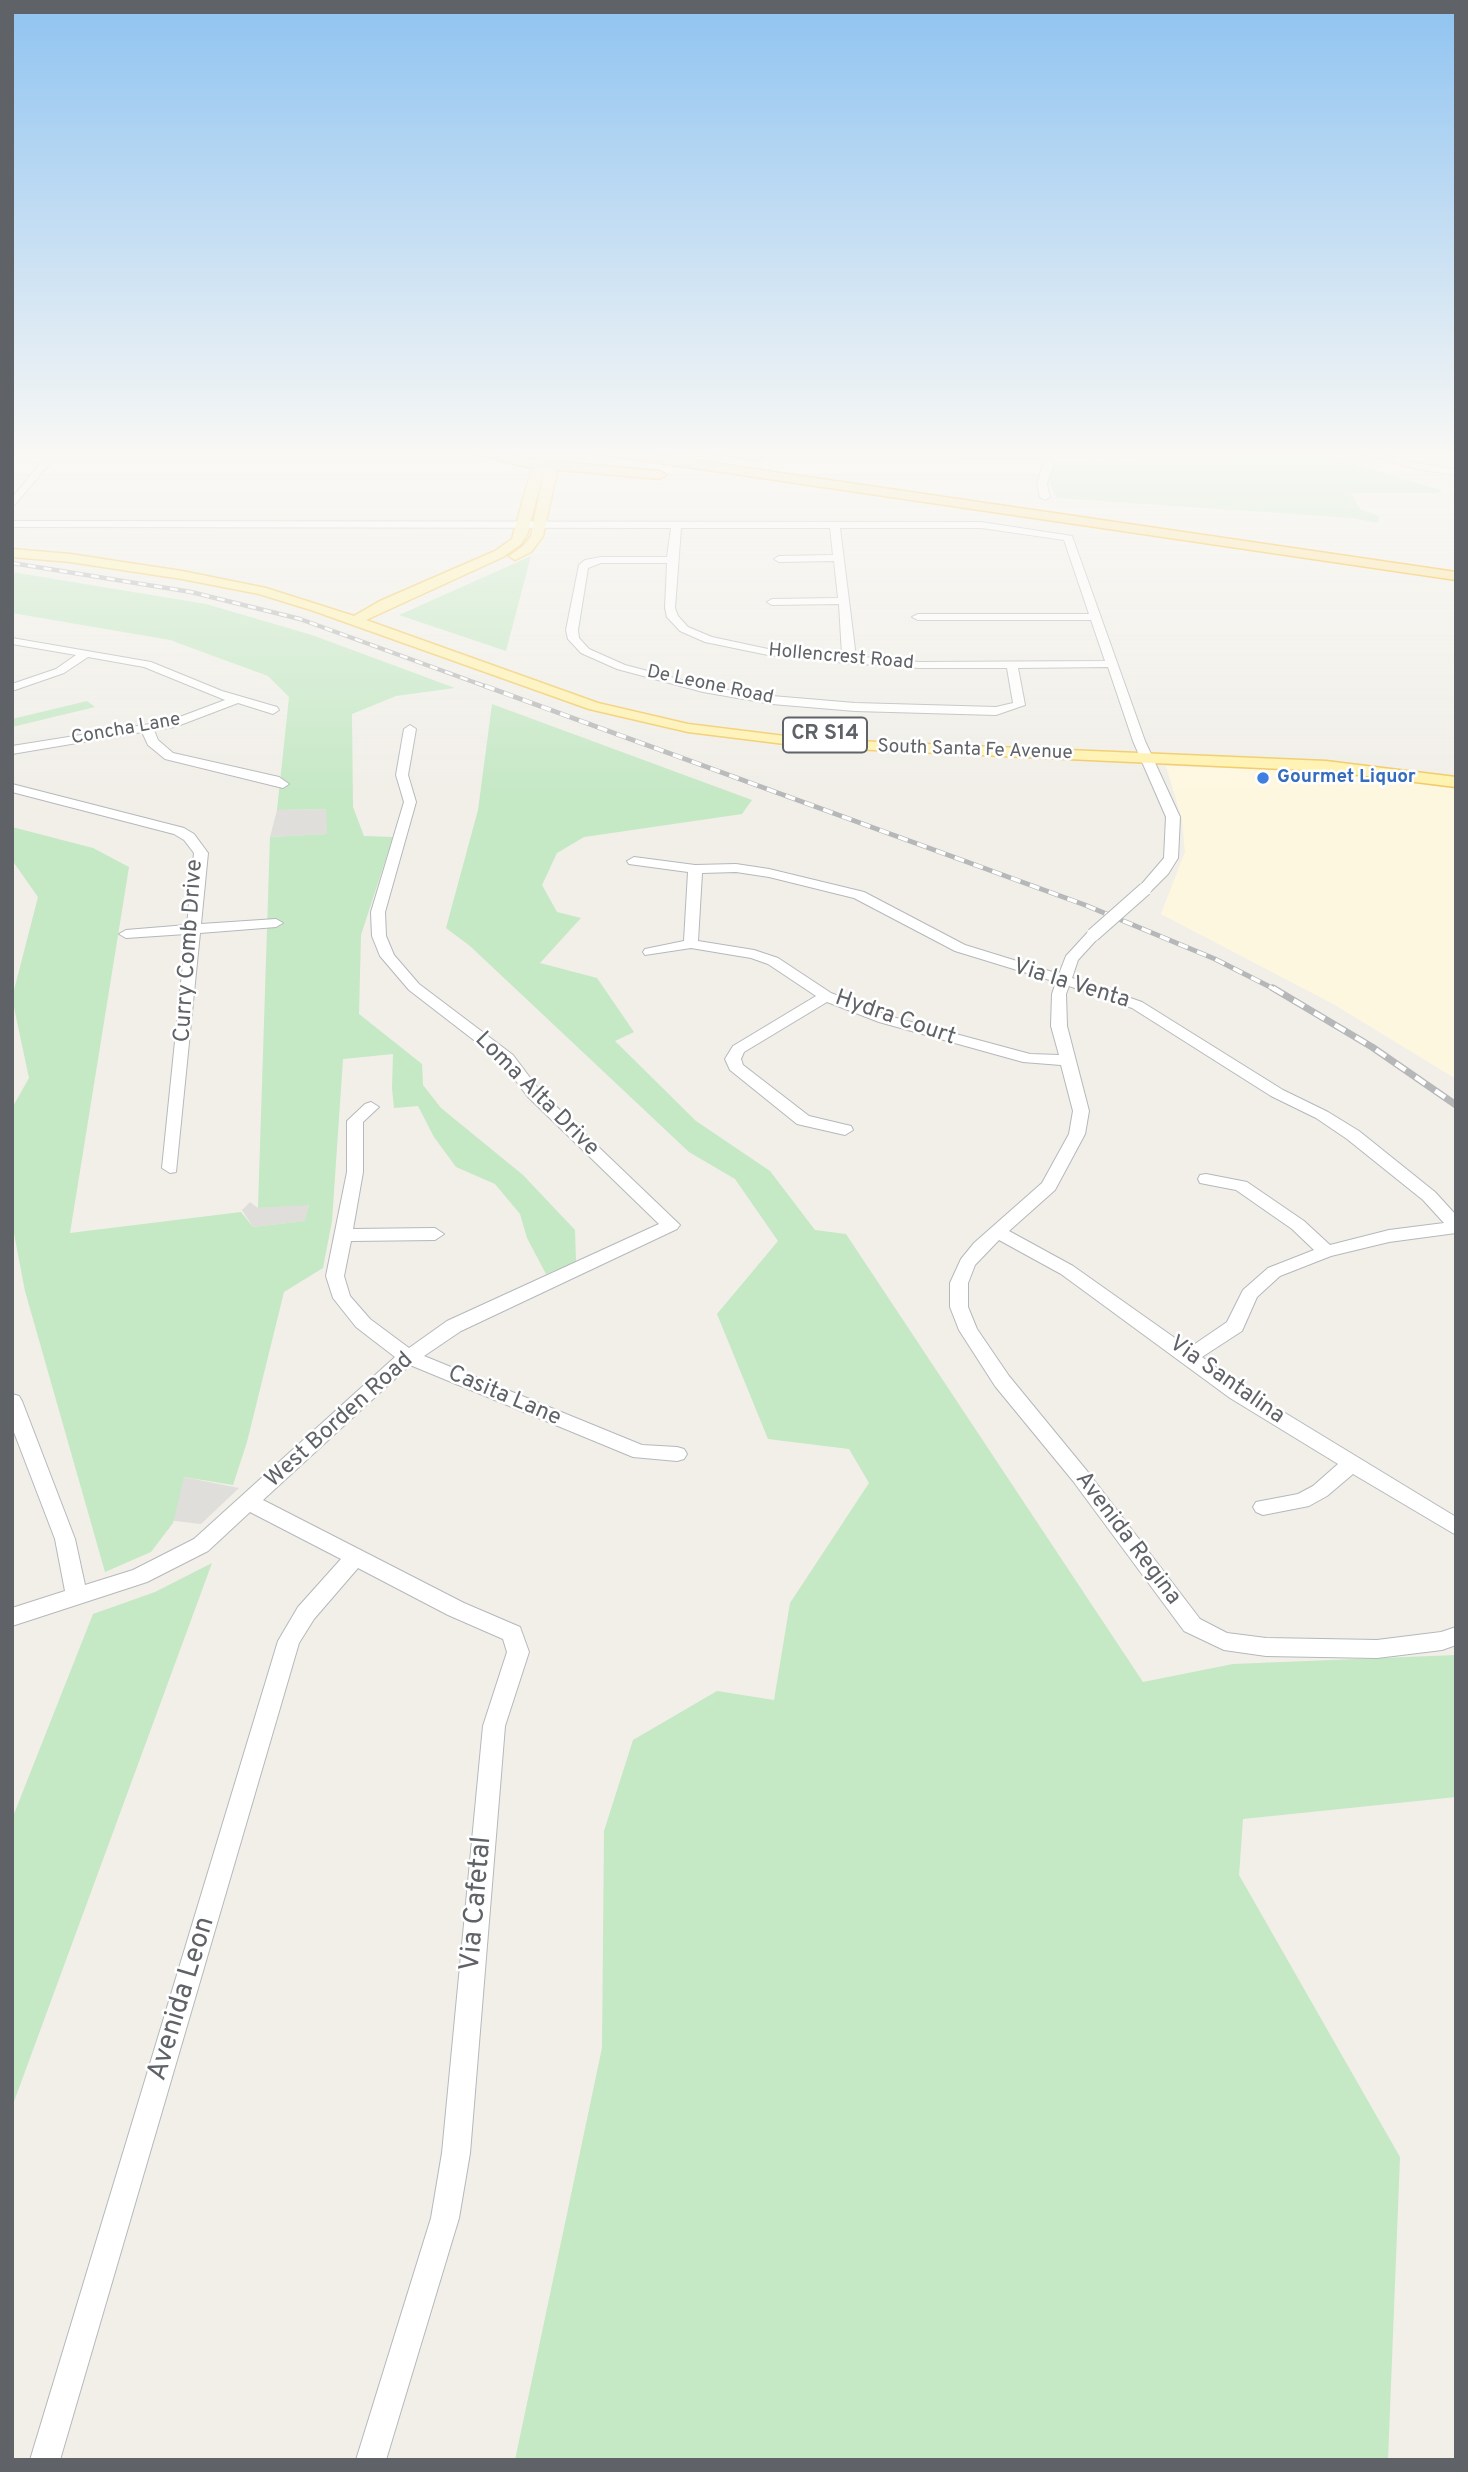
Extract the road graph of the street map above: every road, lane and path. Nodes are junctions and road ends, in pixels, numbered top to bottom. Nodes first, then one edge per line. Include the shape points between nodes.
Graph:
1 (118, 565) edge
2 (473, 565) edge
3 (495, 565) edge
4 (585, 565) edge
5 (672, 565) edge
6 (841, 565) edge
7 (1078, 565) edge
8 (1384, 565) edge
9 (1456, 576) edge
10 (844, 601) junction
11 (772, 602) dead end
12 (918, 617) dead end
13 (1097, 617) junction
14 (362, 618) junction
15 (12, 641) edge
16 (88, 653) junction
17 (846, 660) junction
18 (1012, 664) junction
19 (1111, 664) junction
20 (12, 688) edge
21 (236, 700) junction
22 (273, 710) dead end
23 (147, 729) junction
24 (410, 729) dead end
25 (12, 750) edge
26 (1144, 753) junction
27 (1456, 773) edge
28 (1456, 782) edge
29 (283, 785) dead end
30 (12, 788) edge
31 (634, 861) dead end
32 (695, 869) junction
33 (276, 923) dead end
34 (195, 928) junction
35 (126, 934) dead end
36 (691, 944) junction
37 (650, 953) dead end
38 (1062, 981) junction
39 (826, 996) junction
40 (1068, 1060) junction
41 (371, 1107) dead end
42 (845, 1130) dead end
43 (170, 1168) dead end
44 (1206, 1179) dead end
45 (671, 1225) joint
46 (1456, 1226) edge
47 (999, 1232) junction
48 (435, 1234) dead end
49 (343, 1235) junction
50 (1326, 1252) junction
51 (409, 1357) junction
52 (1189, 1357) junction
53 (12, 1401) edge
54 (677, 1454) dead end
55 (1353, 1463) junction
56 (250, 1503) junction
57 (1263, 1507) dead end
58 (1456, 1527) edge
59 (356, 1558) junction
60 (77, 1597) junction
61 (12, 1617) edge
62 (1456, 1636) edge
63 (46, 2460) edge
64 (371, 2460) edge

1 - 14 main road, CR S14 via 281,596
2 - 14 main road
3 - 14 main road via 396,610
4 - 18 street, De Leone Road via 572,630 585,651 621,667 707,690 772,701 996,711 1019,705
5 - 17 street, Hollencrest Road via 670,608 684,629 727,645
6 - 10 street
7 - 13 street
8 - 9 highway
10 - 11 street
10 - 17 street
12 - 13 street
13 - 19 street
14 - 26 main road, South Santa Fe Avenue / CR S14 via 632,716 747,737 853,746
15 - 16 street
16 - 20 street via 60,671
16 - 21 street via 155,666
17 - 18 street, Hollencrest Road
18 - 19 street, Hollencrest Road
19 - 26 street
21 - 22 street
21 - 23 street, Concha Lane via 194,718
23 - 25 street, Concha Lane
23 - 29 street via 152,742 169,756
24 - 45 street, Loma Alta Drive via 402,775 410,802 378,912 379,936 387,956 414,987 507,1058 534,1094
26 - 27 main road, South Santa Fe Avenue / CR S14 via 1346,759
26 - 28 main road, South Santa Fe Avenue / CR S14 via 1326,766
26 - 38 street, bridge via 1173,817 1171,858 1071,959
30 - 34 street, Curry Comb Drive via 189,836 201,853
31 - 32 street, Via la Venta
32 - 36 street
32 - 38 street, Via la Venta via 769,873 859,895 960,948
33 - 34 street
34 - 35 street
34 - 43 street, Curry Comb Drive
36 - 37 street, Hydra Court
36 - 39 street, Hydra Court via 773,961
38 - 40 street, Avenida Regina via 1059,1026
38 - 46 street, Via la Venta via 1138,1005 1277,1093 1322,1115 1388,1161
39 - 40 street, Hydra Court via 884,1019 990,1050 1029,1059
39 - 42 street via 738,1049 733,1059 736,1067 803,1120
40 - 47 street, Avenida Regina via 1082,1111 1077,1134 1049,1186
41 - 49 street, Casita Lane via 355,1121 355,1171
44 - 50 street via 1250,1191
45 - 51 street, West Borden Road via 454,1326
46 - 50 street
47 - 52 street, Via Santalina via 1067,1270
47 - 62 street, Avenida Regina via 967,1263 959,1283 959,1307 968,1330 1002,1381 1192,1625 1224,1641 1266,1647 1377,1649
48 - 49 street
49 - 51 street, Casita Lane via 335,1276 342,1298 363,1323
50 - 52 street via 1274,1272 1249,1294 1235,1326
51 - 54 street, Casita Lane via 640,1452
51 - 56 street, West Borden Road
52 - 55 street, Via Santalina via 1237,1393
53 - 60 street via 65,1539
55 - 57 street via 1302,1501
55 - 58 street, Via Santalina
56 - 59 street, Via Cafetal
56 - 60 street, West Borden Road via 201,1545 166,1565
59 - 63 street, Avenida Leon via 306,1613 289,1641
59 - 64 street, Via Cafetal via 512,1633 518,1652 494,1726 456,2153 445,2218
60 - 61 street, West Borden Road

